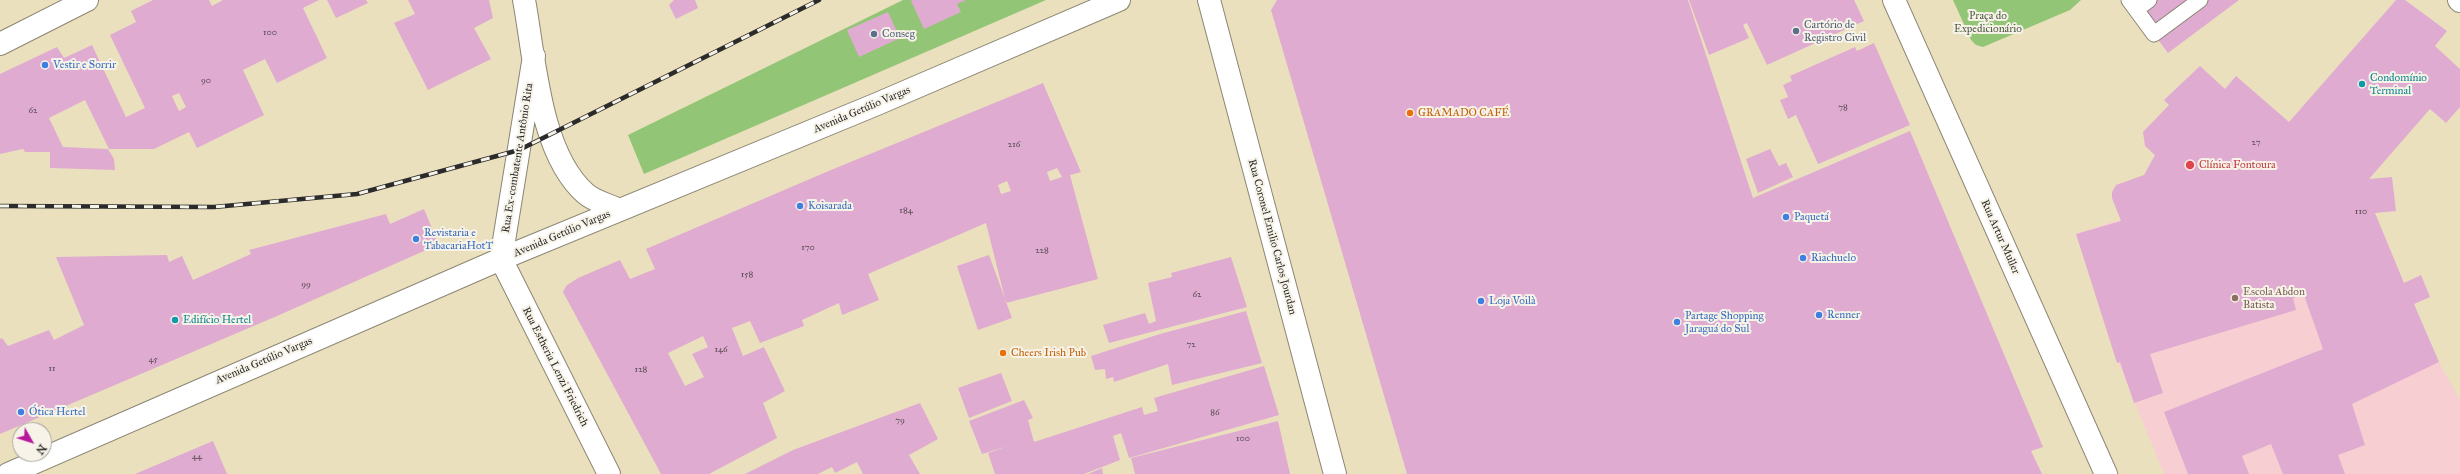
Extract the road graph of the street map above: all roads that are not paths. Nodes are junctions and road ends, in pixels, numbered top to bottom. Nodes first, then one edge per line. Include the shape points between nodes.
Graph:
1 (87, 0) edge
2 (524, 0) edge
3 (1119, 0) edge
4 (1209, 0) edge
5 (1894, 0) edge
6 (2149, 0) edge
7 (2200, 0) edge
8 (2133, 5) edge
9 (0, 44) edge
10 (534, 56) junction
11 (619, 210) junction
12 (501, 259) junction
13 (8, 474) edge
14 (610, 474) edge
15 (1335, 474) edge
16 (2106, 474) edge

1 - 9 main road
2 - 10 main road, Rua Ex-combatente Antônio Rita
3 - 11 main road, Avenida Getúlio Vargas via 877,104
4 - 15 main road, Rua Coronel Emilio Carlos Jourdan
5 - 16 main road, Rua Artur Muller
6 - 8 lane
7 - 8 lane via 2154,34
10 - 11 main road, Rua Ex-combatente Antônio Rita via 540,100 550,133 565,168 586,194
10 - 12 main road, Rua Ex-combatente Antônio Rita
11 - 12 main road, Avenida Getúlio Vargas
12 - 13 main road, Avenida Getúlio Vargas
12 - 14 main road, Rua Estheria Lenzi Friedrich

